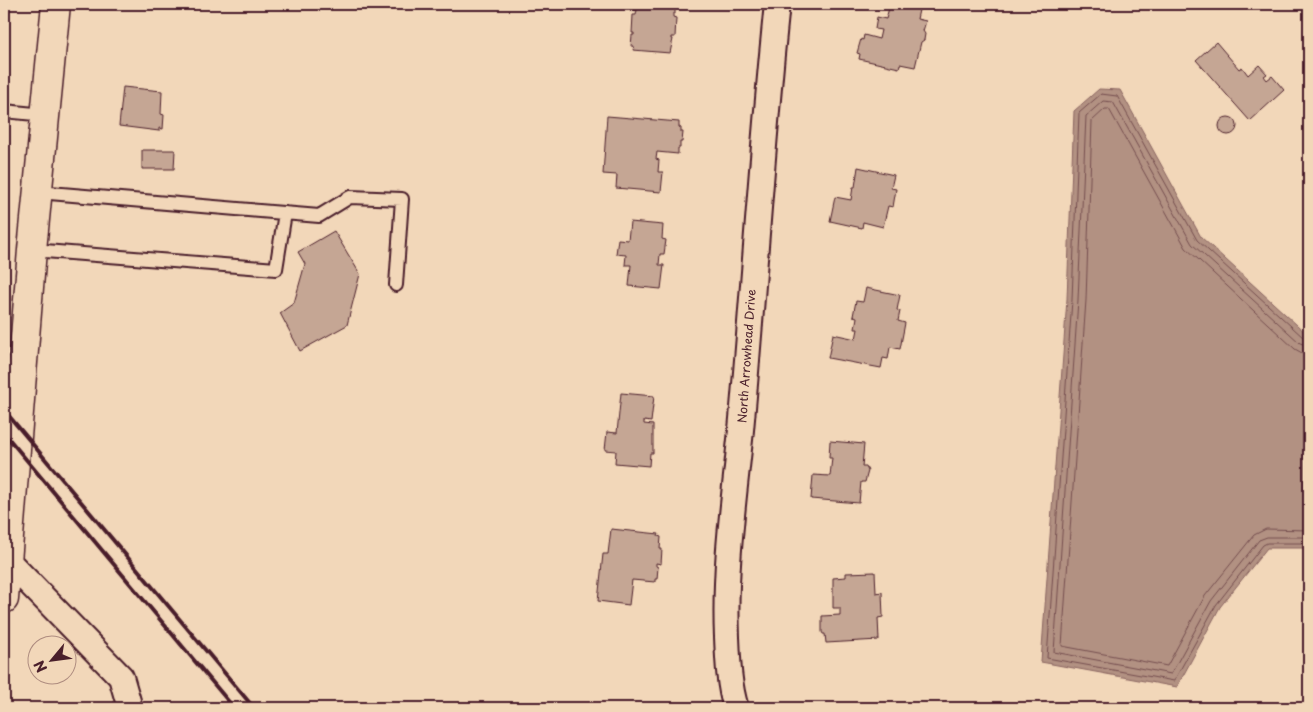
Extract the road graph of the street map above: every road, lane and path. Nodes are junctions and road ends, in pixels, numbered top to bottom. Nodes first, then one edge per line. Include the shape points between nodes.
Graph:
1 (56, 4) edge
2 (777, 4) edge
3 (4, 111) edge
4 (45, 115) junction
5 (38, 192) junction
6 (285, 213) junction
7 (32, 250) junction
8 (396, 285) dead end
9 (6, 560) edge
10 (4, 599) edge
11 (130, 708) edge
12 (736, 708) edge

1 - 4 main road
2 - 12 street, North Arrowhead Drive via 726,602 728,663
3 - 4 lane
4 - 5 main road
5 - 6 lane
5 - 7 main road
6 - 7 lane via 276,269
6 - 8 lane via 319,216 350,197 402,199
7 - 9 main road
9 - 10 main road
9 - 11 street via 120,677

